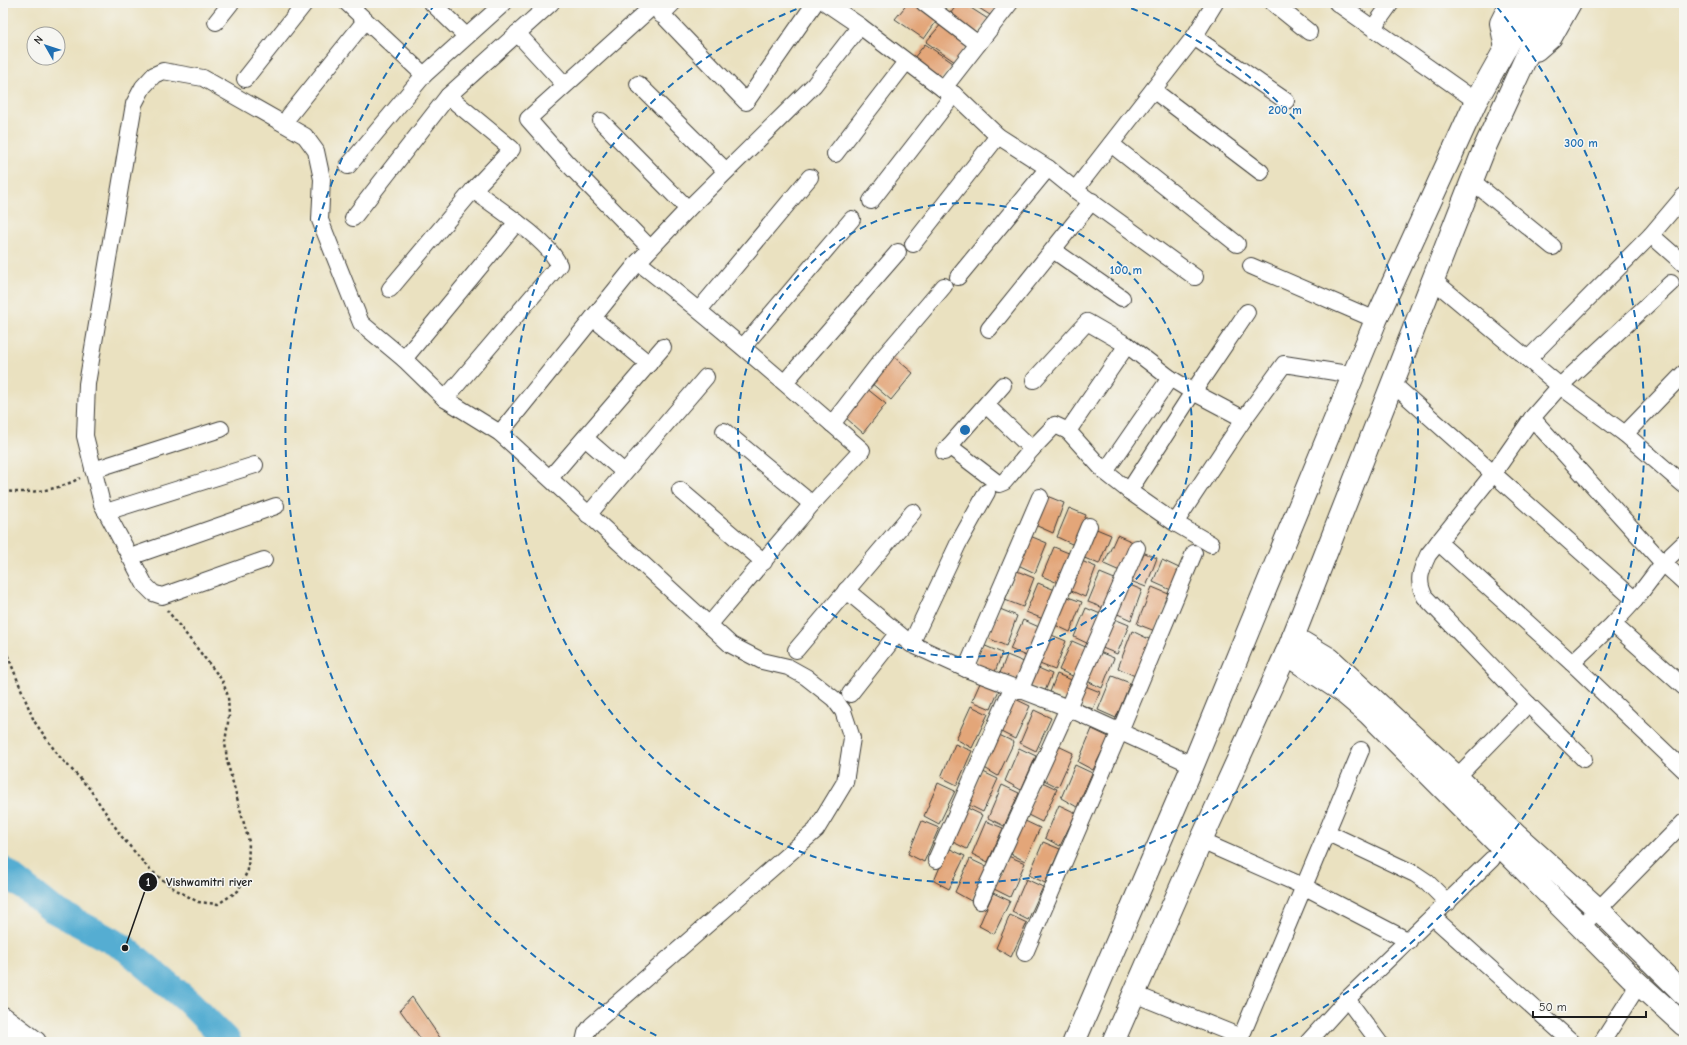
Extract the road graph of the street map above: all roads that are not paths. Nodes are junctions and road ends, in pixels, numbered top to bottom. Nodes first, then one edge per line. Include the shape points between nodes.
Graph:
1 (231, 3) edge
2 (306, 3) edge
3 (347, 3) edge
4 (432, 3) edge
5 (503, 3) edge
6 (551, 3) edge
7 (672, 3) edge
8 (816, 3) edge
9 (826, 3) edge
10 (924, 3) edge
11 (1010, 3) edge
12 (1215, 3) edge
13 (1273, 3) edge
14 (1337, 3) edge
15 (1391, 3) edge
16 (1570, 3) edge
17 (1533, 6) edge
18 (655, 8) edge
19 (365, 21) junction
20 (216, 22) dead end
21 (860, 26) junction
22 (1374, 28) junction
23 (1309, 32) dead end
24 (517, 33) junction
25 (466, 36) junction
26 (1194, 37) junction
27 (978, 44) junction
28 (1527, 57) junction
29 (906, 62) junction
30 (424, 75) junction
31 (245, 79) dead end
32 (638, 84) dead end
33 (565, 86) junction
34 (1153, 90) junction
35 (948, 91) junction
36 (448, 96) junction
37 (1286, 101) dead end
38 (1476, 101) junction
39 (289, 116) dead end
40 (601, 121) dead end
41 (998, 136) junction
42 (1112, 144) junction
43 (835, 154) dead end
44 (348, 166) dead end
45 (1048, 168) junction
46 (726, 171) junction
47 (1261, 172) dead end
48 (810, 177) dead end
49 (1472, 181) junction
50 (473, 190) junction
51 (1075, 190) junction
52 (1684, 197) edge
53 (871, 201) dead end
54 (1092, 201) junction
55 (688, 209) junction
56 (353, 218) dead end
57 (852, 219) dead end
58 (516, 222) junction
59 (1651, 235) junction
60 (913, 244) dead end
61 (1237, 244) dead end
62 (1553, 246) dead end
63 (650, 248) junction
64 (1053, 250) junction
65 (898, 252) dead end
66 (638, 262) junction
67 (1684, 264) edge
68 (1250, 266) dead end
69 (958, 277) dead end
70 (1195, 277) dead end
71 (1434, 280) junction
72 (1671, 284) dead end
73 (944, 286) dead end
74 (390, 289) dead end
75 (1122, 298) dead end
76 (699, 310) junction
77 (1247, 312) dead end
78 (593, 318) junction
79 (1376, 320) junction
80 (989, 329) dead end
81 (1127, 345) junction
82 (663, 347) dead end
83 (743, 347) junction
84 (404, 359) junction
85 (1528, 359) junction
86 (649, 364) junction
87 (1684, 373) edge
88 (1354, 374) junction
89 (706, 377) dead end
90 (1170, 378) junction
91 (1034, 380) dead end
92 (785, 382) junction
93 (1393, 384) junction
94 (1003, 385) dead end
95 (1560, 386) junction
96 (1193, 392) junction
97 (445, 400) junction
98 (986, 405) junction
99 (1532, 418) junction
100 (1244, 419) junction
101 (832, 424) junction
102 (221, 429) dead end
103 (724, 431) dead end
104 (1068, 431) junction
105 (500, 432) junction
106 (1625, 434) junction
107 (585, 438) junction
108 (1032, 449) junction
109 (255, 465) dead end
110 (93, 470) junction
111 (624, 472) junction
112 (1105, 472) junction
113 (1493, 474) junction
114 (550, 478) junction
115 (1684, 485) edge
116 (680, 490) dead end
117 (1129, 491) junction
118 (987, 492) dead end
119 (1040, 497) dead end
120 (812, 504) junction
121 (276, 506) dead end
122 (106, 512) junction
123 (913, 512) dead end
124 (588, 515) junction
125 (1175, 523) junction
126 (1089, 526) dead end
127 (1438, 542) junction
128 (1684, 543) edge
129 (1211, 544) dead end
130 (1137, 548) dead end
131 (1194, 553) dead end
132 (130, 557) junction
133 (264, 560) dead end
134 (764, 562) junction
135 (1663, 562) junction
136 (1684, 582) edge
137 (846, 590) junction
138 (1635, 600) junction
139 (1613, 624) junction
140 (709, 625) junction
141 (898, 634) junction
142 (911, 644) junction
143 (1290, 646) junction
144 (796, 650) dead end
145 (1572, 663) junction
146 (966, 669) junction
147 (1684, 687) edge
148 (1016, 689) junction
149 (850, 694) dead end
150 (1528, 704) junction
151 (1068, 708) junction
152 (1120, 731) junction
153 (1361, 750) dead end
154 (1584, 759) dead end
155 (1193, 765) junction
156 (1684, 770) edge
157 (1458, 776) junction
158 (1684, 822) edge
159 (1326, 832) junction
160 (1201, 842) junction
161 (1492, 859) dead end
162 (936, 860) dead end
163 (1303, 886) junction
164 (980, 901) dead end
165 (1448, 902) junction
166 (1599, 910) junction
167 (1433, 916) junction
168 (1581, 927) junction
169 (1409, 941) junction
170 (1025, 953) dead end
171 (1639, 984) junction
172 (1134, 994) junction
173 (1684, 994) edge
174 (1347, 999) junction
175 (1681, 1015) edge
176 (3, 1018) edge
177 (3, 1037) edge
178 (9, 1042) edge
179 (35, 1042) edge
180 (584, 1042) edge
181 (1074, 1042) edge
182 (1113, 1042) edge
183 (1308, 1042) edge
184 (1379, 1042) edge
185 (1572, 1042) edge
186 (1602, 1042) edge

1 - 20 street
2 - 31 street
3 - 19 street
4 - 25 street
5 - 25 street
6 - 24 street
7 - 18 street
8 - 18 street via 746,102
9 - 21 street
10 - 27 street
11 - 27 street
12 - 26 street
13 - 23 street
14 - 22 street
15 - 22 street
16 - 28 main road via 1551,37
17 - 28 main road
17 - 38 main road via 1501,24 1506,48
18 - 33 street
19 - 30 street
19 - 39 street
21 - 29 street
21 - 46 street via 814,85
22 - 38 street
24 - 33 street
24 - 36 street
25 - 30 street
26 - 34 street
26 - 37 street
27 - 35 street
28 - 49 main road
29 - 35 street
29 - 43 street
30 - 44 street
32 - 46 street
33 - 63 street via 528,119
34 - 42 street
34 - 47 street
35 - 41 street
35 - 53 street
36 - 50 street via 512,149
36 - 56 street
38 - 79 main road
40 - 55 street
41 - 45 street
41 - 60 street
42 - 51 street
42 - 61 street
45 - 51 street
45 - 69 street
46 - 55 street
48 - 76 street
49 - 62 street
49 - 71 main road
50 - 58 street
50 - 74 street
51 - 54 street
52 - 59 street
54 - 64 street
54 - 70 street
55 - 63 street
57 - 83 street
58 - 84 street
58 - 97 street via 556,256 559,265
59 - 67 street
59 - 85 street
63 - 66 street
64 - 75 street
64 - 80 street
65 - 92 street
66 - 76 street
66 - 78 street
68 - 79 street
71 - 85 street
71 - 93 main road
72 - 95 street
73 - 101 street via 886,354
76 - 83 street
77 - 96 street
78 - 86 street
78 - 105 street
79 - 88 main road
81 - 90 street
81 - 91 street via 1086,322
81 - 104 street
82 - 86 street
83 - 92 street
84 - 97 street
84 - 110 street via 361,324 320,220 322,179 316,151 305,136 203,78 163,71 154,75 143,86 134,104 87,384 85,436
85 - 95 street
86 - 107 street
87 - 106 street
88 - 100 street via 1284,364
88 - 155 main road
89 - 111 street
90 - 96 street
90 - 112 street
92 - 101 street
93 - 113 street
93 - 143 main road
94 - 98 street
95 - 99 street
95 - 106 street
96 - 100 street
96 - 117 street
97 - 105 street
98 - 108 street
98 - 108 street via 947,449 999,484 1004,482
99 - 113 street
99 - 135 street
100 - 125 street
101 - 120 street via 862,450
102 - 110 street
103 - 120 street
104 - 108 street via 1055,425
104 - 112 street
105 - 114 street
106 - 115 street
107 - 111 street
107 - 114 street
109 - 122 street
110 - 122 street
111 - 124 street
112 - 117 street
113 - 127 street
113 - 138 street
114 - 124 street
116 - 134 street
117 - 125 street
118 - 142 street via 958,544
119 - 146 street
120 - 134 street
121 - 132 street
122 - 132 street
123 - 137 street
124 - 140 street
125 - 129 street
126 - 148 street
127 - 145 street
127 - 150 street via 1428,554 1422,568 1419,587 1425,597
128 - 135 street
130 - 151 street
131 - 152 street
132 - 133 street via 145,585 153,593 162,596
134 - 140 street
135 - 136 street
135 - 138 street
137 - 141 street
137 - 144 street
138 - 139 street
139 - 145 street
139 - 147 street
140 - 180 street via 731,645 762,661 788,667 806,677 834,699 843,711 852,738 845,782 816,830 592,1025 586,1033
141 - 142 street
141 - 149 street
142 - 146 street
143 - 157 main road via 1330,659
143 - 160 main road
143 - 168 main road via 1368,713
145 - 156 street
146 - 148 street
148 - 151 street
148 - 162 street
150 - 154 street
150 - 157 street
151 - 152 street
151 - 164 street
152 - 155 street
152 - 170 street
153 - 159 street
155 - 181 main road
157 - 166 main road via 1517,836
158 - 166 street
159 - 163 street
159 - 165 street via 1415,874
160 - 163 street
160 - 172 main road
161 - 165 street
163 - 169 street
163 - 172 street via 1241,1037
165 - 167 street
166 - 168 street
166 - 173 main road
167 - 169 street
167 - 185 street
168 - 171 main road
169 - 174 street
171 - 175 main road
171 - 186 street
172 - 182 main road
174 - 183 street
174 - 184 street
176 - 179 main road
177 - 178 main road

